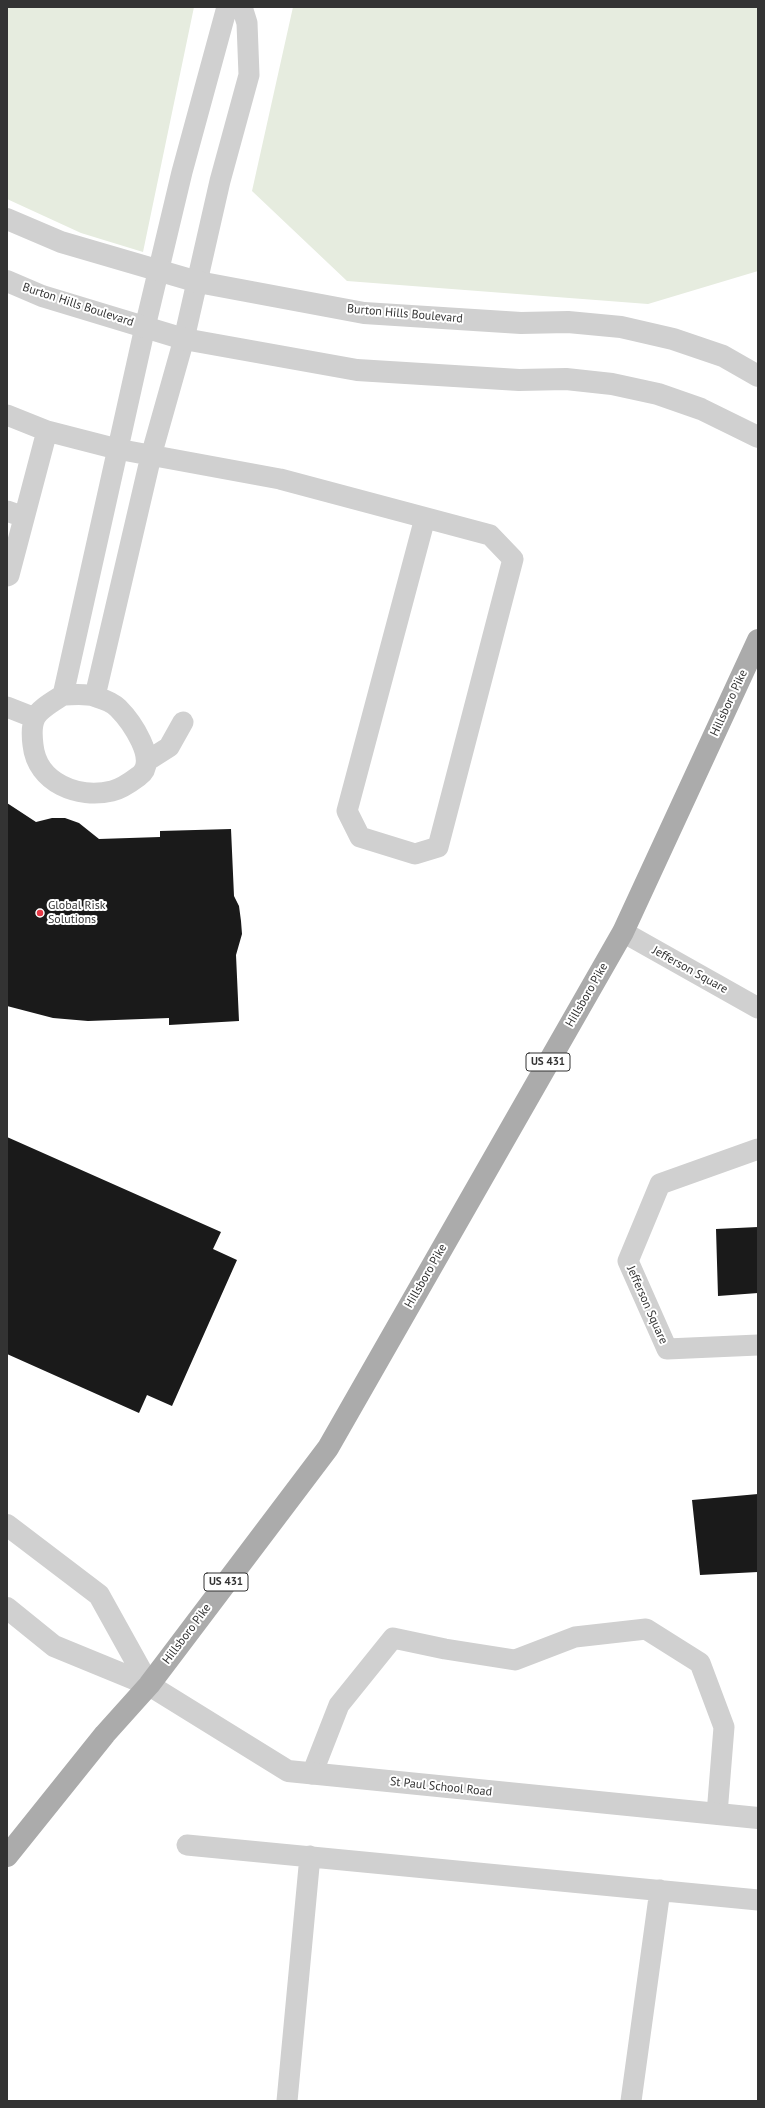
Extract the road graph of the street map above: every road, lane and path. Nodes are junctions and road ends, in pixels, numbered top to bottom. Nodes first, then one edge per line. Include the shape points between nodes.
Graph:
1 (227, 7) edge
2 (242, 7) edge
3 (7, 219) edge
4 (158, 271) junction
5 (7, 281) edge
6 (198, 282) junction
7 (145, 327) junction
8 (184, 339) junction
9 (758, 376) edge
10 (7, 415) edge
11 (47, 431) junction
12 (758, 437) edge
13 (118, 449) junction
14 (151, 456) junction
15 (16, 514) edge
16 (425, 518) junction
17 (7, 576) edge
18 (758, 640) edge
19 (63, 695) junction
20 (95, 696) junction
21 (7, 707) edge
22 (35, 718) junction
23 (183, 722) dead end
24 (147, 761) junction
25 (623, 932) junction
26 (758, 1008) edge
27 (758, 1149) edge
28 (758, 1345) edge
29 (7, 1525) edge
30 (7, 1608) edge
31 (149, 1685) junction
32 (312, 1774) junction
33 (717, 1814) junction
34 (758, 1818) edge
35 (188, 1845) dead end
36 (7, 1856) edge
37 (310, 1856) junction
38 (660, 1890) junction
39 (758, 1900) edge
40 (287, 2101) edge
41 (631, 2101) edge

1 - 4 lane
2 - 6 lane via 247,23 249,74 220,181
3 - 4 street, Burton Hills Boulevard via 61,242
4 - 6 street, Burton Hills Boulevard
4 - 7 lane
5 - 7 street, Burton Hills Boulevard via 42,296
6 - 8 lane
6 - 9 street, Burton Hills Boulevard via 364,313 520,323 568,322 621,327 673,339 723,356
7 - 8 street, Burton Hills Boulevard
7 - 13 lane
8 - 12 street, Burton Hills Boulevard via 357,370 519,380 566,379 612,384 658,394 701,409
8 - 14 lane
10 - 11 lane
11 - 13 lane
11 - 15 lane
13 - 14 lane
13 - 19 lane
14 - 16 lane via 280,479
14 - 20 lane
15 - 17 lane
16 - 16 lane via 490,535 513,559 438,847 415,854 360,837 347,811
18 - 25 main road, Hillsboro Pike / US 431
19 - 20 lane
19 - 22 lane via 46,706
20 - 24 lane via 116,707 127,720 144,747
21 - 22 lane
22 - 24 lane via 32,735 34,753 42,770 55,783 71,790 90,793 113,791 141,774
23 - 24 lane via 169,747
25 - 26 lane, Jefferson Square
25 - 31 main road, Hillsboro Pike / US 431 via 328,1448
27 - 28 lane, Jefferson Square via 660,1184 628,1261 667,1349
29 - 31 street via 99,1595
30 - 31 street via 54,1646
31 - 32 street, St Paul School Road via 288,1771
31 - 36 main road, Hillsboro Pike / US 431 via 105,1734
32 - 33 street, St Paul School Road
32 - 33 lane via 339,1705 393,1638 515,1660 575,1637 646,1629 700,1663 724,1726
33 - 34 street, St Paul School Road
35 - 37 lane
37 - 38 lane
37 - 40 lane
38 - 39 lane
38 - 41 lane

